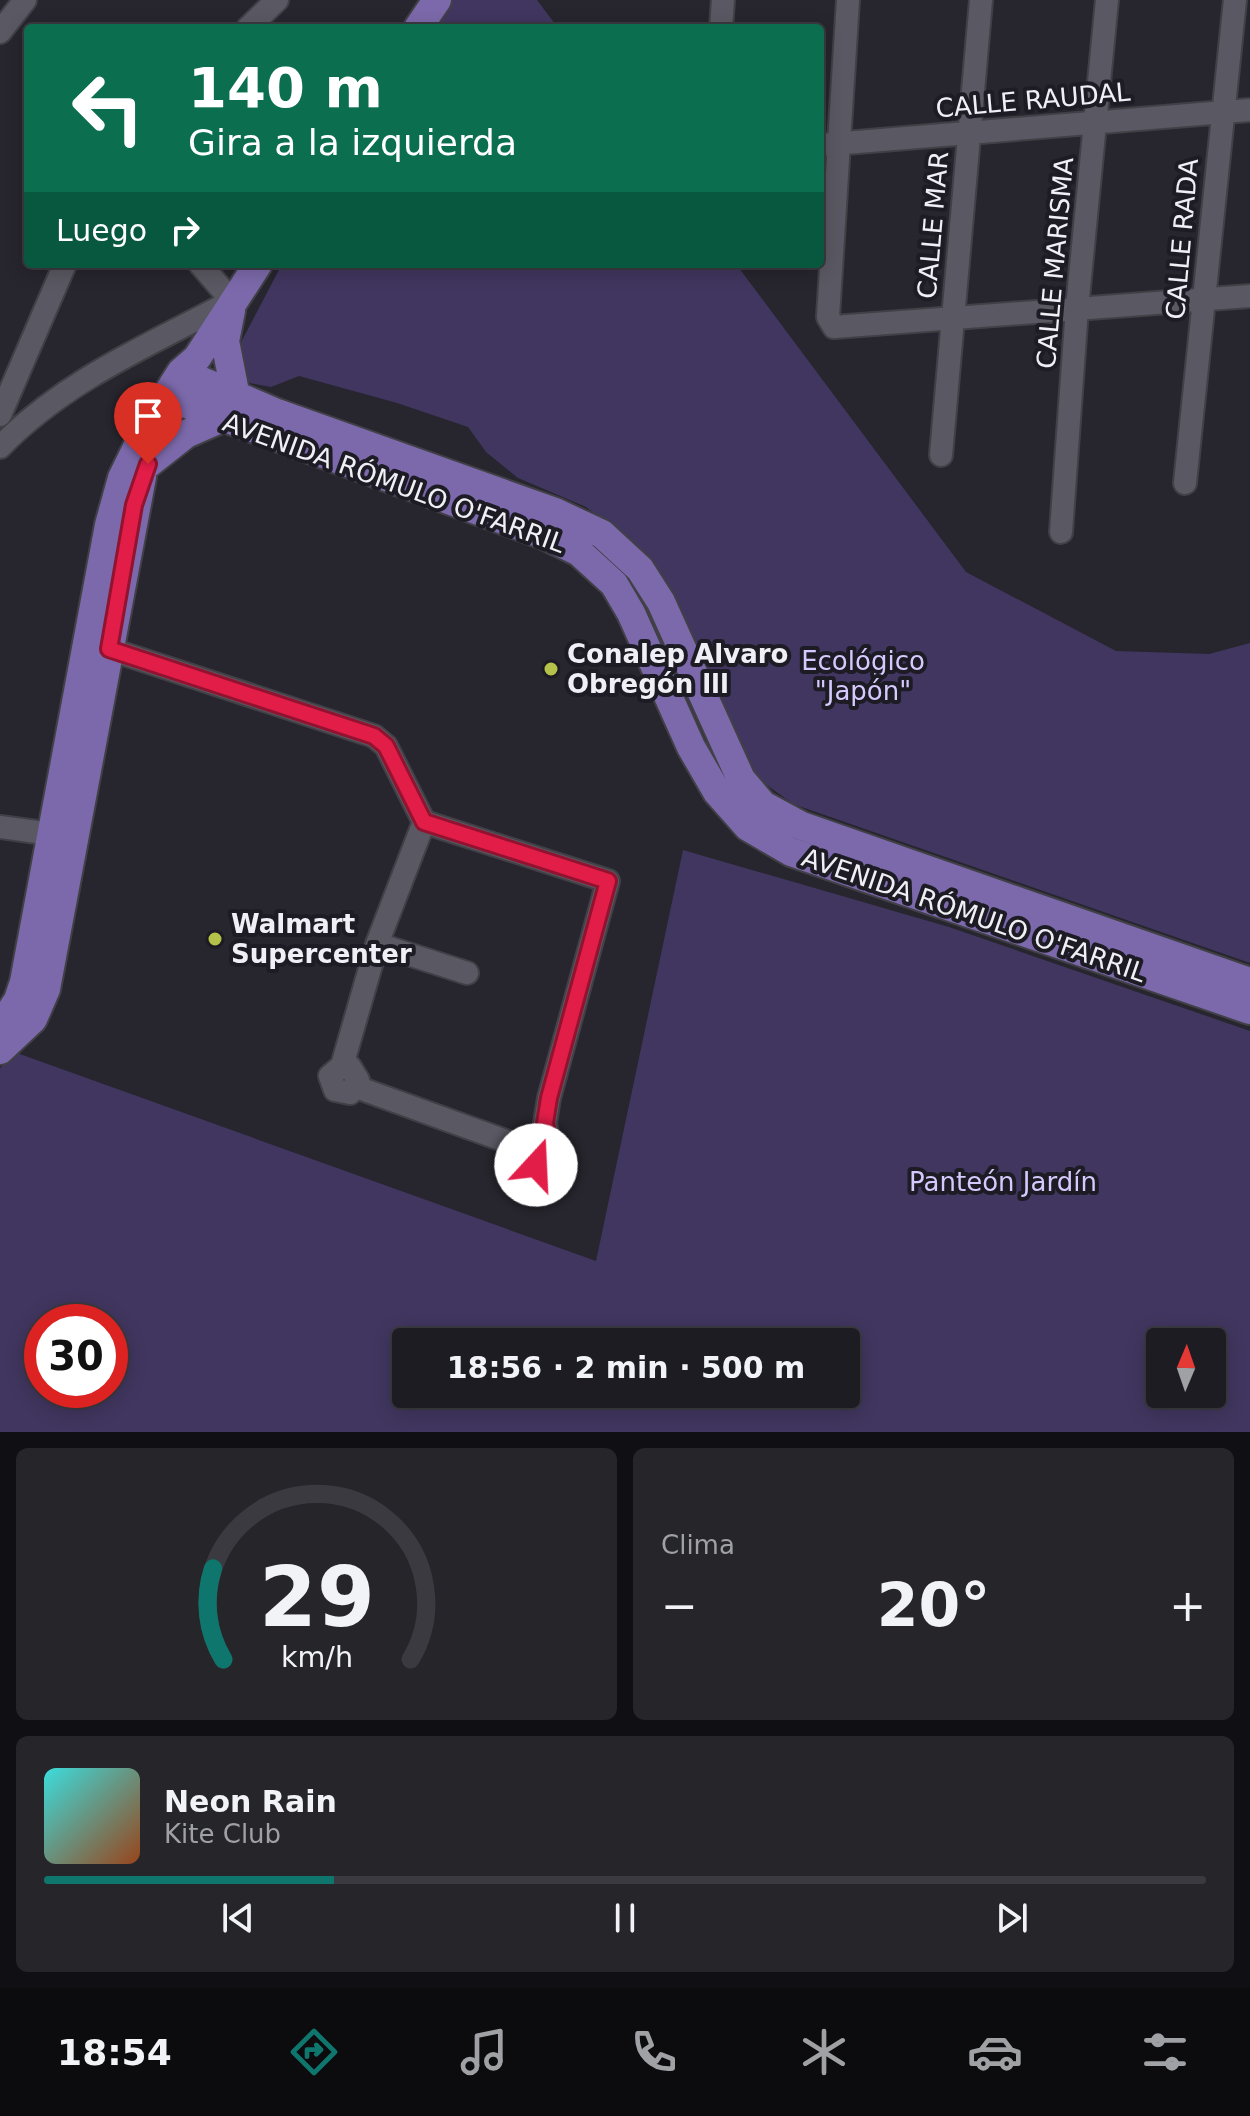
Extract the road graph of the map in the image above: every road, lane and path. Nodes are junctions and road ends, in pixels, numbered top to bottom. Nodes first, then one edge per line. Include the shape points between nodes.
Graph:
1 (25, 0) edge
2 (277, 0) edge
3 (437, 0) edge
4 (723, 0) edge
5 (848, 0) edge
6 (981, 0) edge
7 (1107, 0) edge
8 (1235, 0) edge
9 (252, 24) edge
10 (421, 24) edge
11 (721, 24) edge
12 (0, 32) edge
13 (1250, 110) edge
14 (1222, 112) junction
15 (1096, 122) junction
16 (969, 133) junction
17 (830, 145) edge
18 (63, 268) edge
19 (203, 268) edge
20 (255, 268) edge
21 (1250, 296) edge
22 (1204, 299) junction
23 (232, 301) junction
24 (1077, 308) junction
25 (953, 319) junction
26 (184, 382) junction
27 (242, 413) junction
28 (0, 415) edge
29 (0, 447) edge
30 (941, 455) dead end
31 (148, 464) junction
32 (1185, 483) dead end
33 (1061, 532) dead end
34 (109, 649) junction
35 (424, 822) junction
36 (0, 827) edge
37 (51, 834) junction
38 (377, 944) junction
39 (467, 973) dead end
40 (1250, 982) edge
41 (1250, 1010) edge
42 (0, 1028) edge
43 (0, 1050) edge

1 - 12 street
2 - 9 street
3 - 10 main road
4 - 11 street
5 - 17 street
6 - 16 street, CALLE MAR
7 - 15 street, CALLE MARISMA
8 - 14 street, CALLE RADA
13 - 14 street, CALLE RAUDAL
14 - 15 street, CALLE RAUDAL
14 - 22 street, CALLE RADA
15 - 16 street, CALLE RAUDAL
15 - 24 street, CALLE MARISMA
16 - 17 street, CALLE RAUDAL
16 - 25 street, CALLE MAR
17 - 25 street via 828,317 834,327
18 - 28 street
19 - 23 street
20 - 23 main road
21 - 22 street
22 - 24 street
22 - 32 street, CALLE RADA
23 - 26 main road
23 - 27 main road via 225,341
23 - 29 street via 79,381
24 - 25 street
24 - 33 street, CALLE MARISMA
25 - 30 street, CALLE MAR
26 - 27 main road, AVENIDA RÓMULO O'FARRIL
26 - 31 main road
26 - 37 main road via 130,460 109,525
27 - 31 main road via 186,434
27 - 40 main road, AVENIDA RÓMULO O'FARRIL via 579,521 616,544 661,602 741,779 763,805 802,826
27 - 41 main road, AVENIDA RÓMULO O'FARRIL via 544,535 599,567 631,613 717,792 748,827 769,840 842,872
31 - 34 main road via 134,505
34 - 35 street via 374,736 386,746
34 - 43 main road via 46,989 33,1019
35 - 38 street
35 - 38 street via 608,881 549,1098 545,1150 356,1087 342,1094 330,1084 335,1069 342,1066
36 - 37 street
37 - 42 main road via 24,982
38 - 39 street

